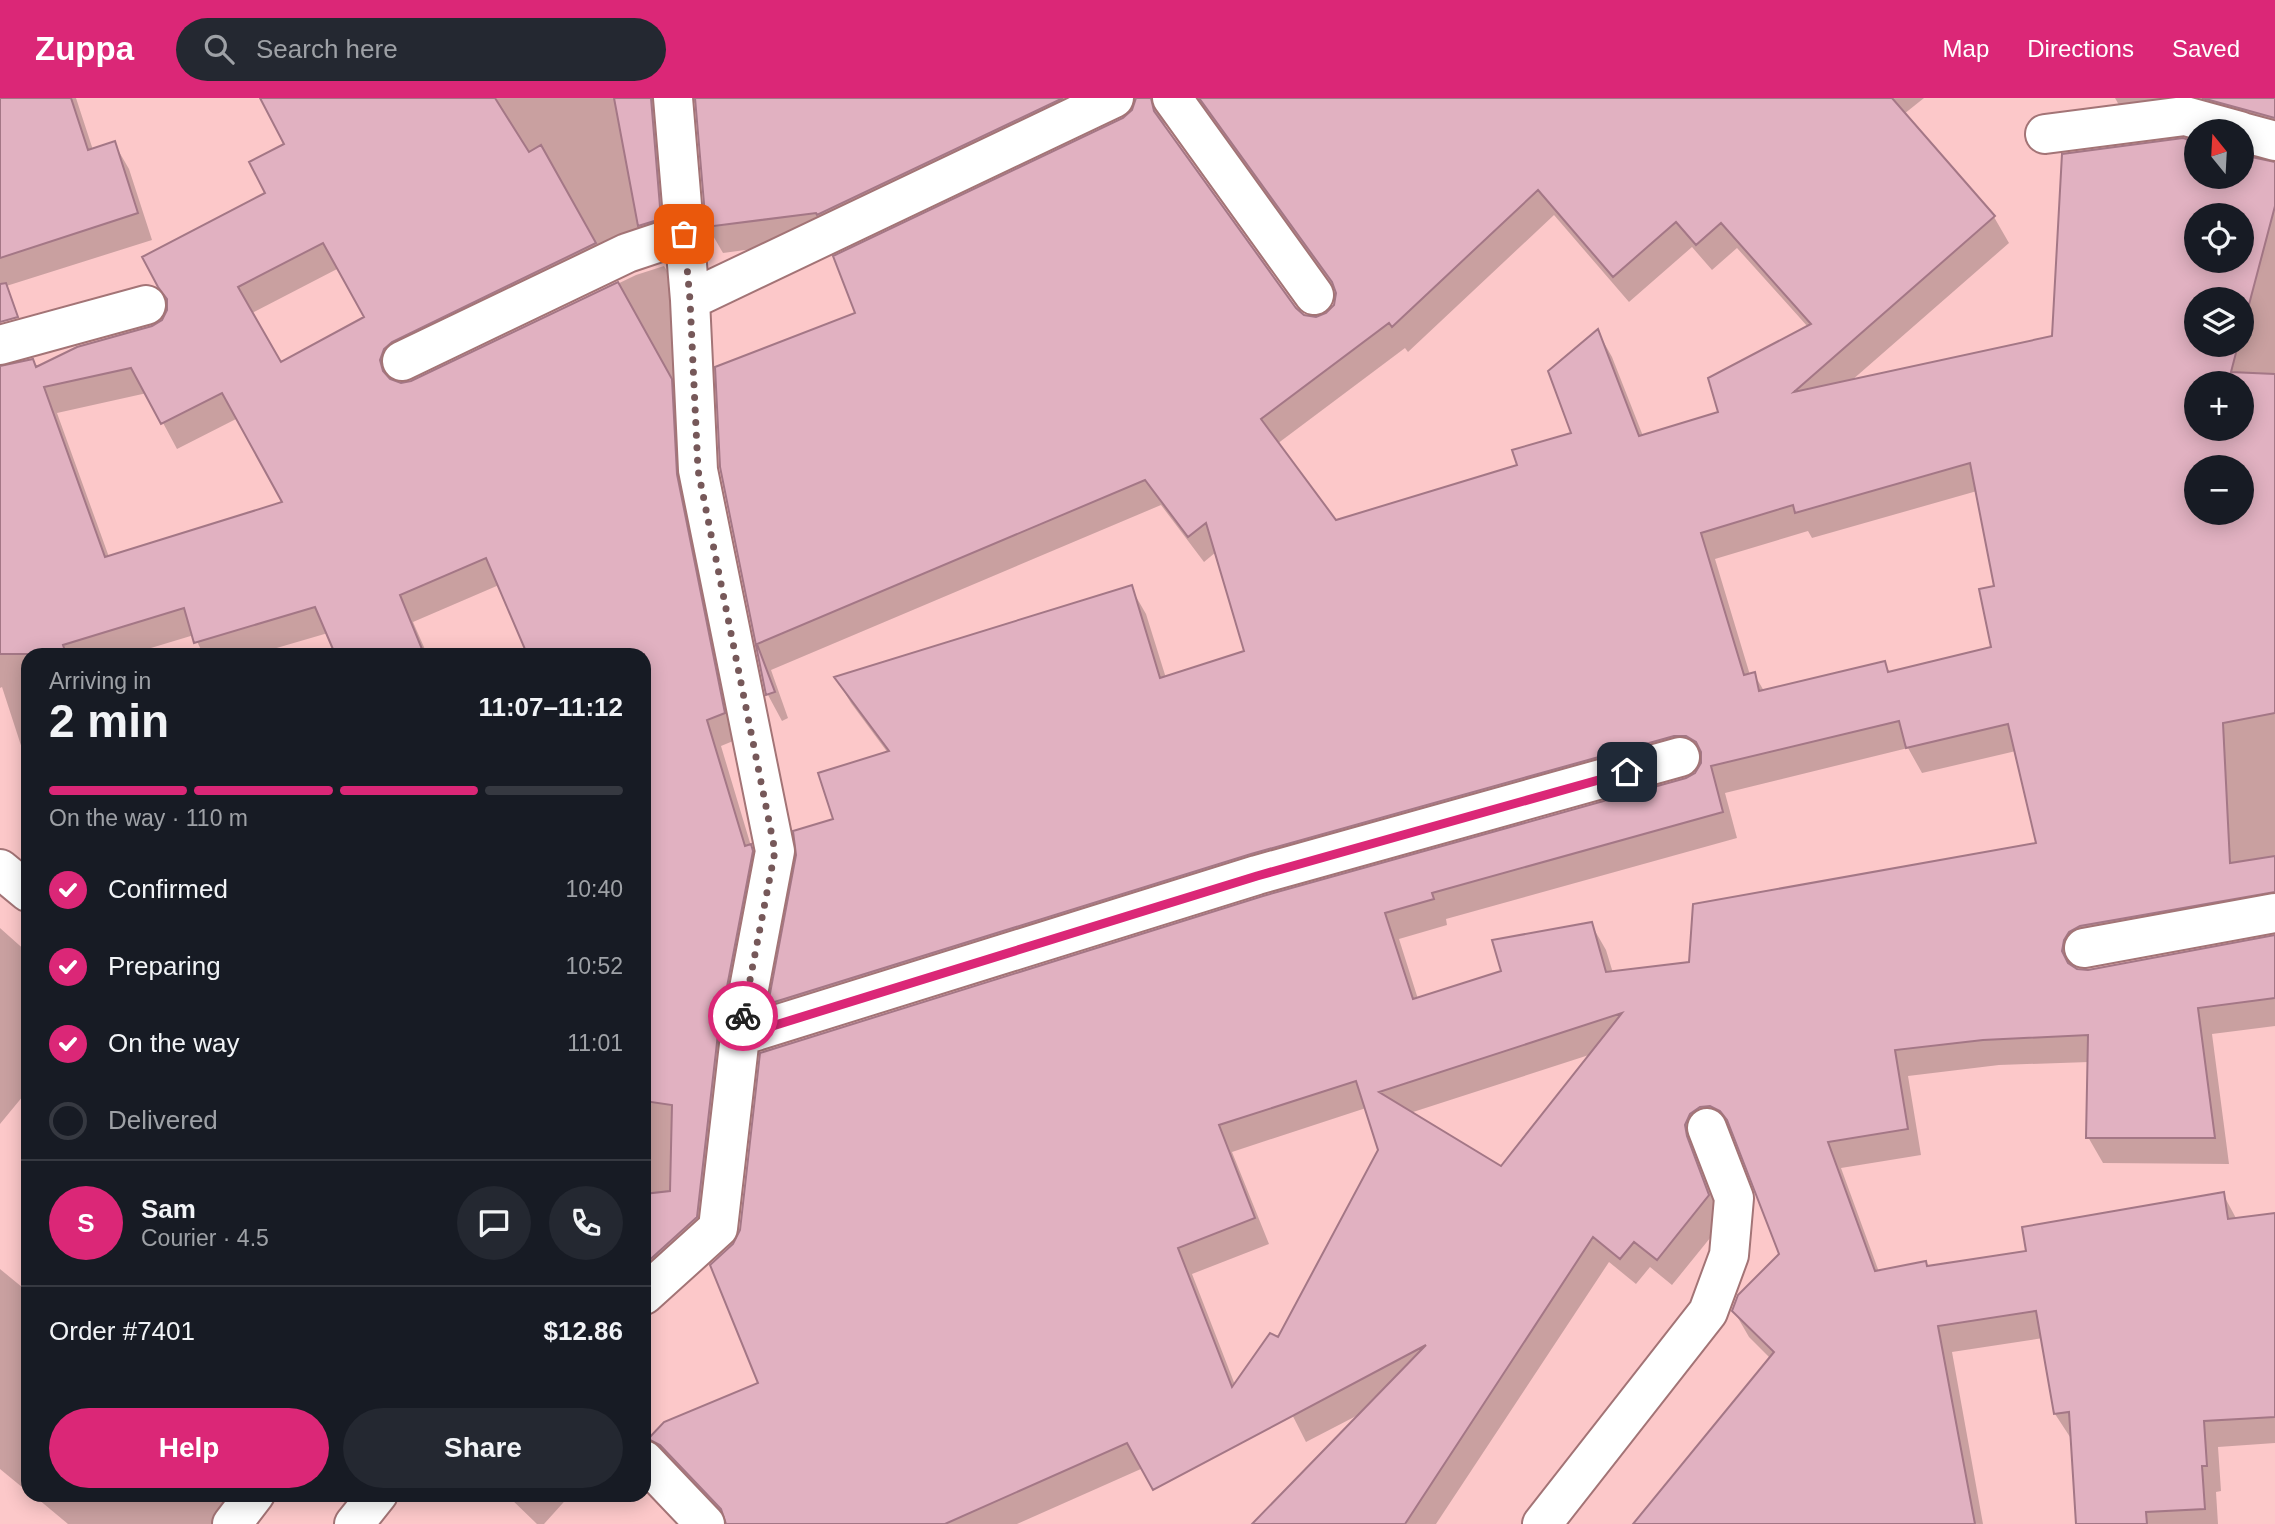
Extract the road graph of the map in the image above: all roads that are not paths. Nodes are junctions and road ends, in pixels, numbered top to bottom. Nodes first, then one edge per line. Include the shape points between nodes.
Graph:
1 (673, 98) edge
2 (1114, 98) edge
3 (1172, 98) edge
4 (2196, 119) edge
5 (2045, 134) dead end
6 (2254, 135) edge
7 (2275, 141) edge
8 (684, 234) junction
9 (1314, 295) dead end
10 (690, 300) junction
11 (146, 305) dead end
12 (0, 345) edge
13 (402, 361) dead end
14 (1680, 757) dead end
15 (0, 869) edge
16 (21, 886) edge
17 (2275, 914) edge
18 (2084, 948) dead end
19 (740, 1036) junction
20 (1707, 1128) dead end
21 (651, 1289) edge
22 (651, 1467) edge
23 (249, 1502) edge
24 (372, 1502) edge
25 (232, 1524) edge
26 (354, 1524) edge
27 (705, 1524) edge
28 (1542, 1524) edge

1 - 8 lane
2 - 10 lane
3 - 9 lane
4 - 5 lane via 2185,116
6 - 7 lane
8 - 10 lane
8 - 13 lane via 627,253
10 - 19 lane via 698,470 775,851
11 - 12 lane
14 - 19 lane via 1257,876
15 - 16 lane
17 - 18 lane
19 - 21 lane via 718,1228
20 - 28 lane via 1734,1198 1729,1255 1708,1312
22 - 27 lane
23 - 25 lane
24 - 26 lane

